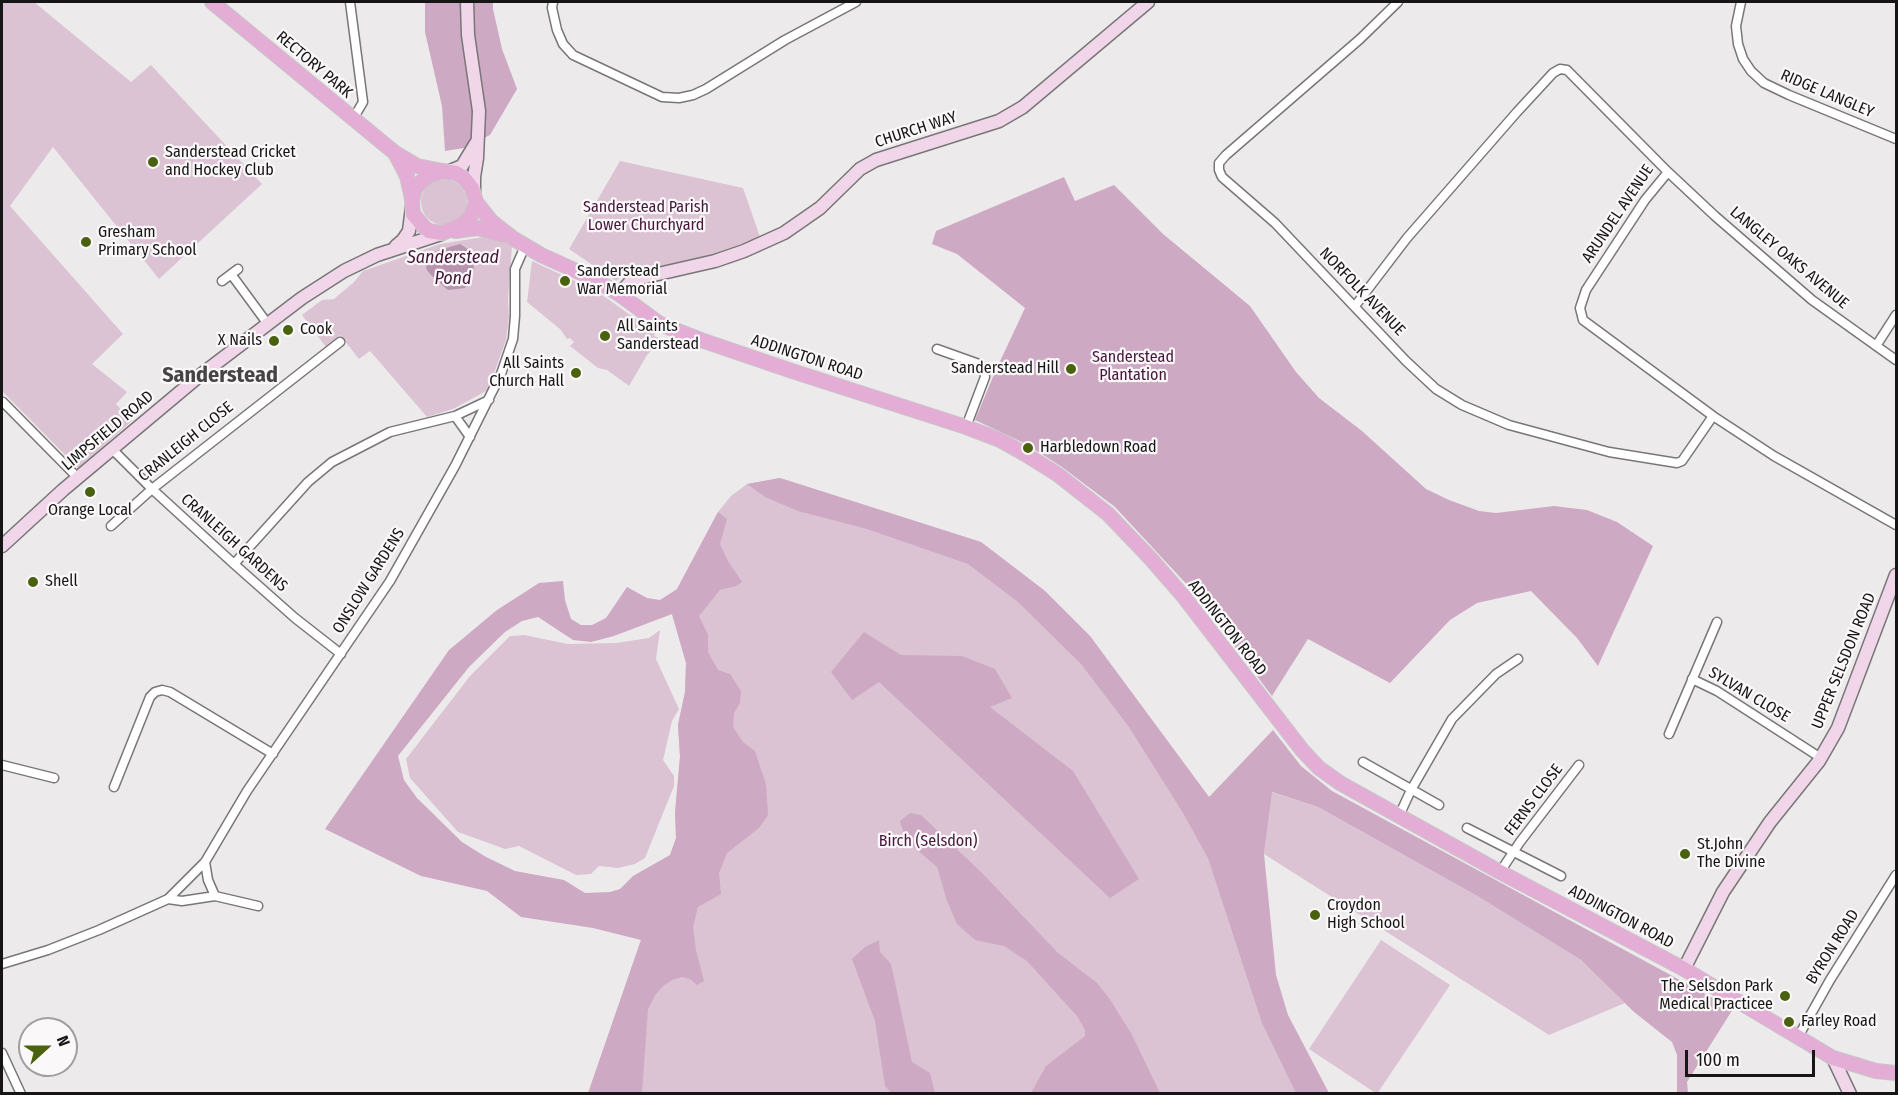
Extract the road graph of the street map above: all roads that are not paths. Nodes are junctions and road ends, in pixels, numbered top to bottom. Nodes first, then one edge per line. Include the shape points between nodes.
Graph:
1 (212, 2) edge
2 (350, 2) edge
3 (467, 2) edge
4 (553, 2) edge
5 (856, 2) edge
6 (1148, 2) edge
7 (1398, 2) edge
8 (1741, 2) edge
9 (353, 119) junction
10 (478, 138) junction
11 (1896, 139) edge
12 (395, 153) junction
13 (446, 171) junction
14 (1668, 172) junction
15 (475, 198) junction
16 (412, 204) junction
17 (446, 233) junction
18 (520, 243) junction
19 (390, 250) junction
20 (222, 281) dead end
21 (619, 294) junction
22 (1355, 306) junction
23 (1896, 315) edge
24 (267, 323) junction
25 (340, 342) dead end
26 (1876, 346) junction
27 (937, 349) dead end
28 (1896, 360) edge
29 (489, 400) junction
30 (3, 402) edge
31 (455, 416) junction
32 (1713, 416) junction
33 (966, 427) junction
34 (470, 437) junction
35 (112, 449) junction
36 (78, 478) junction
37 (152, 489) junction
38 (1896, 525) edge
39 (111, 526) dead end
40 (2, 546) edge
41 (234, 564) junction
42 (1895, 584) edge
43 (1717, 622) dead end
44 (341, 654) junction
45 (1518, 659) dead end
46 (1692, 679) junction
47 (1669, 734) dead end
48 (273, 754) junction
49 (1821, 758) junction
50 (1363, 762) dead end
51 (2, 765) edge
52 (1579, 765) dead end
53 (54, 778) dead end
54 (114, 787) dead end
55 (1411, 790) junction
56 (1439, 805) dead end
57 (1399, 816) junction
58 (1467, 828) dead end
59 (1513, 853) junction
60 (204, 862) junction
61 (1500, 872) junction
62 (1896, 875) edge
63 (1561, 876) dead end
64 (215, 896) junction
65 (168, 899) junction
66 (258, 906) dead end
67 (2, 964) edge
68 (1684, 969) junction
69 (1798, 1037) junction
70 (2, 1053) edge
71 (1833, 1058) junction
72 (1896, 1073) edge
73 (21, 1094) edge
74 (1850, 1094) edge

1 - 9 main road, RECTORY PARK
2 - 9 street via 363,102
3 - 10 main road via 479,111
4 - 5 street via 557,30 573,55 662,97 679,98 706,89
6 - 21 main road, CHURCH WAY via 1023,107 999,121 876,160 784,233 715,261 632,280
7 - 22 street, NORFOLK AVENUE via 1219,163 1222,177 1275,223
8 - 11 street, RIDGE LANGLEY via 1736,26 1738,44 1743,59 1764,83
9 - 12 main road, RECTORY PARK
10 - 13 main road via 462,166
10 - 15 main road
12 - 13 main road, RECTORY PARK via 417,166
12 - 16 main road, RECTORY PARK via 406,176
13 - 15 main road via 464,178
13 - 16 main road via 422,181 415,189
14 - 22 street, ARUNDEL AVENUE via 1574,75 1560,69 1446,192
14 - 26 street, LANGLEY OAKS AVENUE via 1812,300
14 - 32 street, ARUNDEL AVENUE via 1586,290 1581,315 1591,328
15 - 17 main road via 468,219
15 - 18 main road via 491,221
16 - 17 main road via 413,214 424,227
16 - 19 main road, LIMPSFIELD ROAD via 407,235
17 - 18 main road via 478,228
17 - 19 main road, LIMPSFIELD ROAD
18 - 21 main road, ADDINGTON ROAD
18 - 29 street, ONSLOW GARDENS via 515,269 513,339
19 - 24 main road, LIMPSFIELD ROAD via 324,283
20 - 24 street via 235,272
21 - 33 main road, ADDINGTON ROAD via 660,324 701,340
22 - 32 street, NORFOLK AVENUE via 1436,389 1509,425 1609,452 1677,463
23 - 26 street
24 - 35 main road, LIMPSFIELD ROAD
25 - 37 street, CRANLEIGH CLOSE
26 - 28 street, LANGLEY OAKS AVENUE
27 - 33 street via 984,369 985,376
29 - 31 street
29 - 34 street, ONSLOW GARDENS
30 - 36 street
31 - 34 street
31 - 41 street via 390,432 332,462 308,482
32 - 38 street, ARUNDEL AVENUE via 1774,456
33 - 57 main road, ADDINGTON ROAD via 1025,454 1108,514 1184,597 1319,768
34 - 44 street, ONSLOW GARDENS via 390,581
35 - 36 main road, LIMPSFIELD ROAD
35 - 37 street, CRANLEIGH GARDENS
36 - 40 main road, LIMPSFIELD ROAD
37 - 39 street, CRANLEIGH CLOSE
37 - 41 street, CRANLEIGH GARDENS
41 - 44 street, CRANLEIGH GARDENS
42 - 49 main road, UPPER SELSDON ROAD via 1838,728
43 - 46 street, SYLVAN CLOSE
44 - 48 street, ONSLOW GARDENS
45 - 55 street via 1496,674 1452,719
46 - 47 street, SYLVAN CLOSE
46 - 49 street, SYLVAN CLOSE
48 - 54 street via 162,690 150,697
48 - 60 street, ONSLOW GARDENS
49 - 68 main road, UPPER SELSDON ROAD via 1770,822 1723,892
50 - 55 street
51 - 53 street
52 - 59 street, FERNS CLOSE
55 - 56 street
55 - 57 street
57 - 61 main road, ADDINGTON ROAD
58 - 59 street, FERNS CLOSE
59 - 61 street, FERNS CLOSE
59 - 63 street, FERNS CLOSE
60 - 64 street
60 - 65 street, ONSLOW GARDENS
61 - 68 main road, ADDINGTON ROAD
62 - 69 street, BYRON ROAD
64 - 65 street
64 - 66 street
65 - 67 street via 48,950
68 - 69 main road, ADDINGTON ROAD
69 - 71 main road, ADDINGTON ROAD
70 - 73 street
71 - 72 main road, ADDINGTON ROAD
71 - 74 main road

